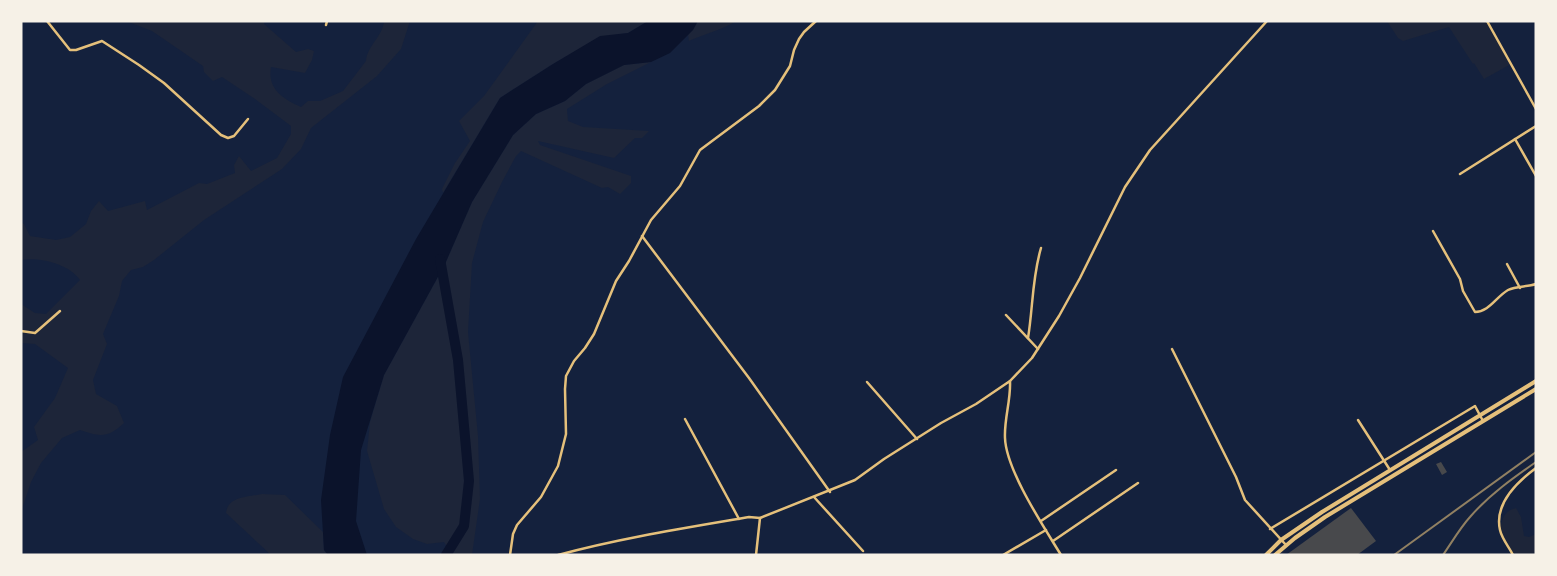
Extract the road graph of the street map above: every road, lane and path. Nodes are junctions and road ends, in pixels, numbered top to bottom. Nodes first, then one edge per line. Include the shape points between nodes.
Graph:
1 (47, 21) edge
2 (816, 21) edge
3 (1267, 21) edge
4 (1487, 21) edge
5 (1536, 109) edge
6 (248, 119) dead end
7 (1536, 126) edge
8 (1515, 139) junction
9 (1460, 174) dead end
10 (1536, 176) edge
11 (1433, 231) dead end
12 (642, 236) junction
13 (1041, 248) dead end
14 (1507, 264) dead end
15 (1536, 284) edge
16 (1520, 288) junction
17 (60, 311) dead end
18 (1006, 315) dead end
19 (21, 331) edge
20 (1028, 338) junction
21 (1038, 349) junction
22 (1172, 349) dead end
23 (1010, 381) junction
24 (1536, 381) edge
25 (867, 382) dead end
26 (1536, 389) edge
27 (1480, 415) junction
28 (685, 419) dead end
29 (1358, 420) dead end
30 (1483, 421) junction
31 (917, 439) junction
32 (1384, 460) junction
33 (1536, 468) edge
34 (1116, 470) dead end
35 (1390, 470) junction
36 (1138, 483) dead end
37 (830, 492) junction
38 (814, 497) junction
39 (760, 518) junction
40 (738, 519) junction
41 (1041, 521) junction
42 (1270, 529) junction
43 (1046, 530) junction
44 (1281, 540) junction
45 (1053, 541) junction
46 (1286, 545) junction
47 (863, 551) dead end
48 (510, 555) edge
49 (558, 555) edge
50 (756, 555) edge
51 (1003, 555) edge
52 (1061, 555) edge
53 (1266, 555) edge
54 (1275, 555) edge
55 (1513, 555) edge

1 - 6 street via 70,50 102,41 139,65 164,83 221,135 234,136
2 - 12 street via 798,39 790,66 775,90 700,150 680,186 660,207
3 - 21 street via 1150,150 1125,187 1076,285
4 - 5 street
7 - 8 street
8 - 9 street
8 - 10 street
11 - 16 street via 1475,312 1482,312 1510,290
12 - 37 street
12 - 48 street via 616,281 594,334 566,376 566,434 558,466 541,497 517,525
13 - 20 street
14 - 16 street
15 - 16 street
17 - 19 street via 35,333
18 - 20 street
20 - 21 street
21 - 23 street
22 - 42 street via 1244,498
23 - 31 street
23 - 41 street via 1004,440 1012,467
24 - 27 main road
25 - 31 street
26 - 30 main road
27 - 30 street
27 - 32 street via 1475,406
27 - 35 main road
28 - 40 street
29 - 32 street
30 - 46 main road via 1325,517
31 - 37 street via 855,480
32 - 35 street
32 - 42 street
33 - 55 street via 1516,486 1502,506 1498,519 1500,532
34 - 41 street
35 - 44 main road
36 - 45 street
37 - 38 street
38 - 39 street
38 - 47 street
39 - 40 street
39 - 50 street
40 - 49 street via 626,538
41 - 43 street
42 - 44 street
43 - 45 street
43 - 51 street
44 - 46 street
44 - 53 main road
45 - 52 street
46 - 54 main road

